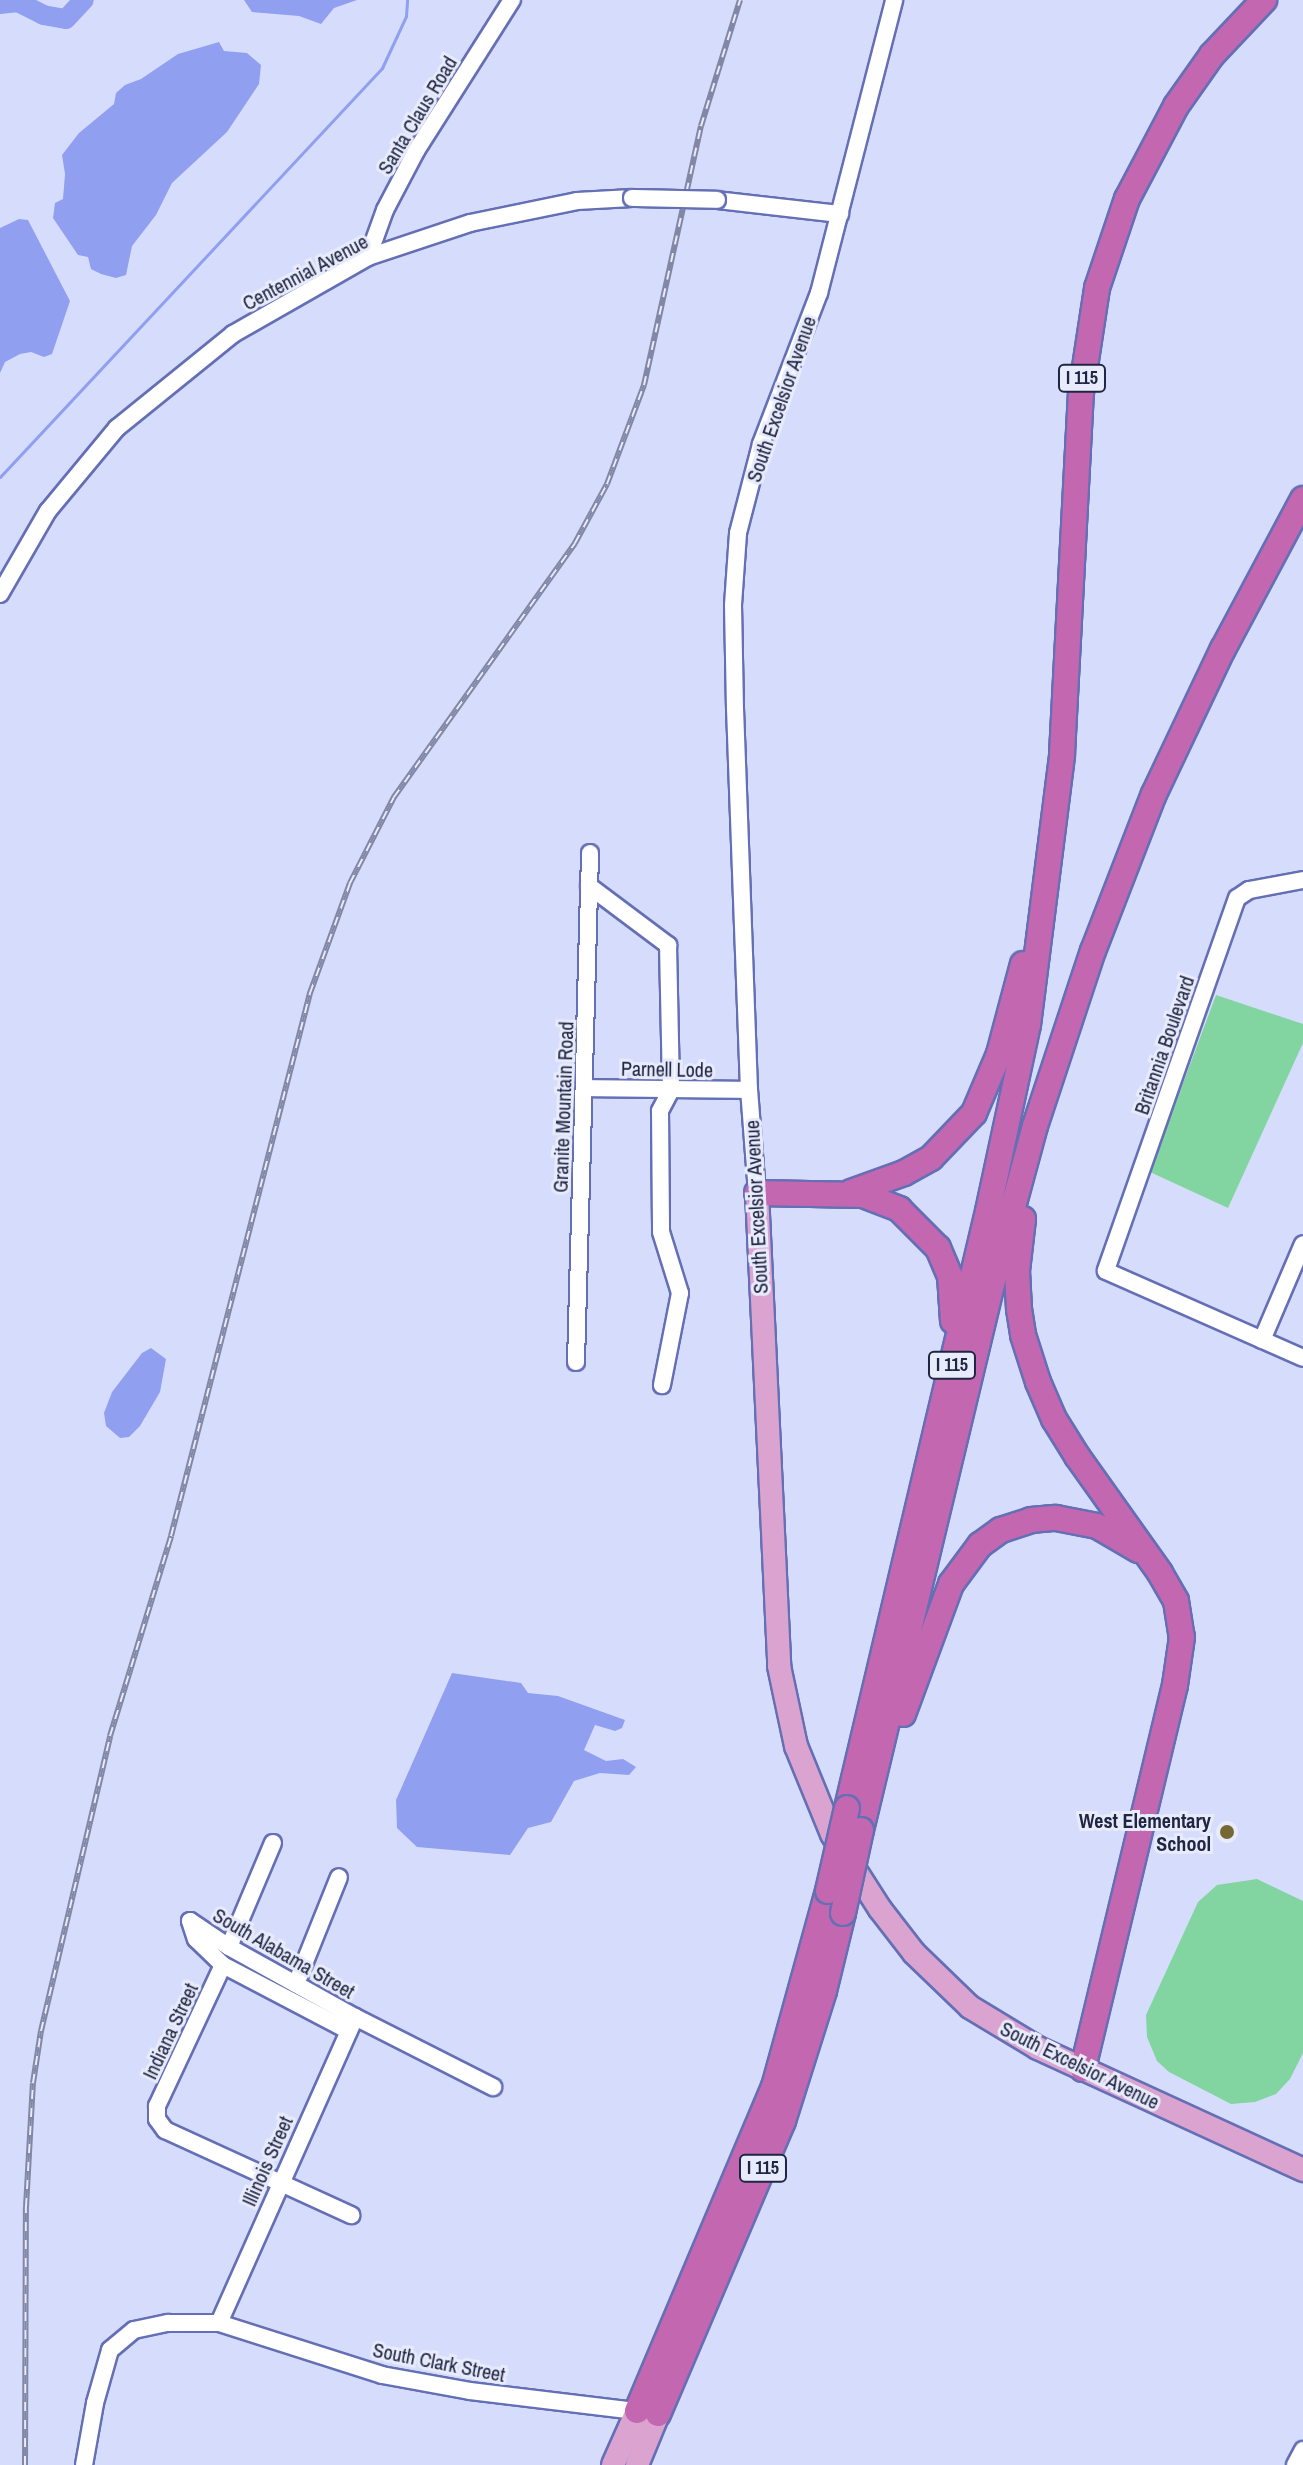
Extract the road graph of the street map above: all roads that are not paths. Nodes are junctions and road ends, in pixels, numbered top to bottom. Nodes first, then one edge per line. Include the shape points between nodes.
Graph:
1 (512, 0) edge
2 (894, 0) edge
3 (1264, 0) edge
4 (840, 214) junction
5 (368, 257) junction
6 (1303, 499) edge
7 (0, 594) edge
8 (590, 853) dead end
9 (1052, 857) junction
10 (1303, 880) edge
11 (589, 886) junction
12 (1062, 1051) junction
13 (584, 1088) junction
14 (671, 1090) junction
15 (749, 1090) junction
16 (757, 1193) junction
17 (841, 1194) junction
18 (1303, 1244) edge
19 (1262, 1340) junction
20 (1303, 1358) edge
21 (576, 1362) dead end
22 (662, 1385) dead end
23 (920, 1505) junction
24 (1150, 1559) junction
25 (857, 1821) junction
26 (273, 1843) dead end
27 (339, 1877) dead end
28 (229, 1947) junction
29 (223, 1965) junction
30 (296, 1984) junction
31 (352, 2024) junction
32 (1083, 2069) junction
33 (493, 2087) dead end
34 (1303, 2170) edge
35 (279, 2183) junction
36 (351, 2215) dead end
37 (219, 2323) junction
38 (647, 2412) junction
39 (1303, 2450) edge
40 (84, 2465) edge
41 (613, 2465) edge
42 (637, 2465) edge
43 (1295, 2465) edge

1 - 5 street, Santa Claus Road via 416,151
2 - 4 street, South Excelsior Avenue
3 - 9 highway, I 115 via 1212,55 1168,120 1127,199 1097,288 1081,393
4 - 5 street, Centennial Avenue, bridge via 717,200 577,201 470,223
4 - 15 street, South Excelsior Avenue via 819,293 761,444 738,533 733,605
5 - 7 street, Centennial Avenue via 233,334 117,428 48,511
6 - 12 highway, I 115 via 1154,794 1093,951
8 - 11 street, Granite Mountain Road
9 - 17 highway via 999,1054 974,1113 931,1158 882,1182
9 - 23 highway, I 115 via 1028,1025
10 - 19 street, Britannia Boulevard via 1249,890 1237,898 1106,1271
11 - 13 street, Granite Mountain Road
11 - 14 street via 668,945
12 - 24 highway via 1020,1238 1017,1271 1023,1335 1054,1419
12 - 25 highway, I 115 via 1009,1218
13 - 14 street, Parnell Lode
13 - 21 street, Granite Mountain Road
14 - 15 street, Parnell Lode
14 - 22 street via 660,1111 661,1232 680,1293
15 - 16 street, South Excelsior Avenue
16 - 17 highway
16 - 32 main road, South Excelsior Avenue via 779,1666 805,1774 847,1859 914,1953 970,2007
17 - 23 highway via 863,1195 899,1209 938,1248 950,1276 950,1344
18 - 19 street
19 - 20 street
23 - 25 highway, I 115
24 - 25 highway via 1097,1526 1056,1518 1001,1530 980,1545 951,1584
24 - 32 highway via 1176,1601 1180,1649
25 - 38 highway, I 115, bridge via 828,1891 774,2087
25 - 38 highway, I 115, bridge via 843,1913 783,2121
26 - 28 street
27 - 30 street
28 - 29 street, South Alabama Street via 190,1921 196,1939
28 - 30 street, South Alabama Street
29 - 31 street, South Alabama Street
29 - 35 street, Indiana Street via 157,2106 157,2119 165,2130
30 - 31 street, South Alabama Street
31 - 33 street, South Alabama Street
31 - 35 street, Illinois Street
32 - 34 main road, South Excelsior Avenue
35 - 36 street
35 - 37 street, Illinois Street
37 - 38 street, South Clark Street via 382,2375
37 - 40 street, South Clark Street via 168,2323 134,2330 110,2350
38 - 41 main road
38 - 42 main road
39 - 43 street

